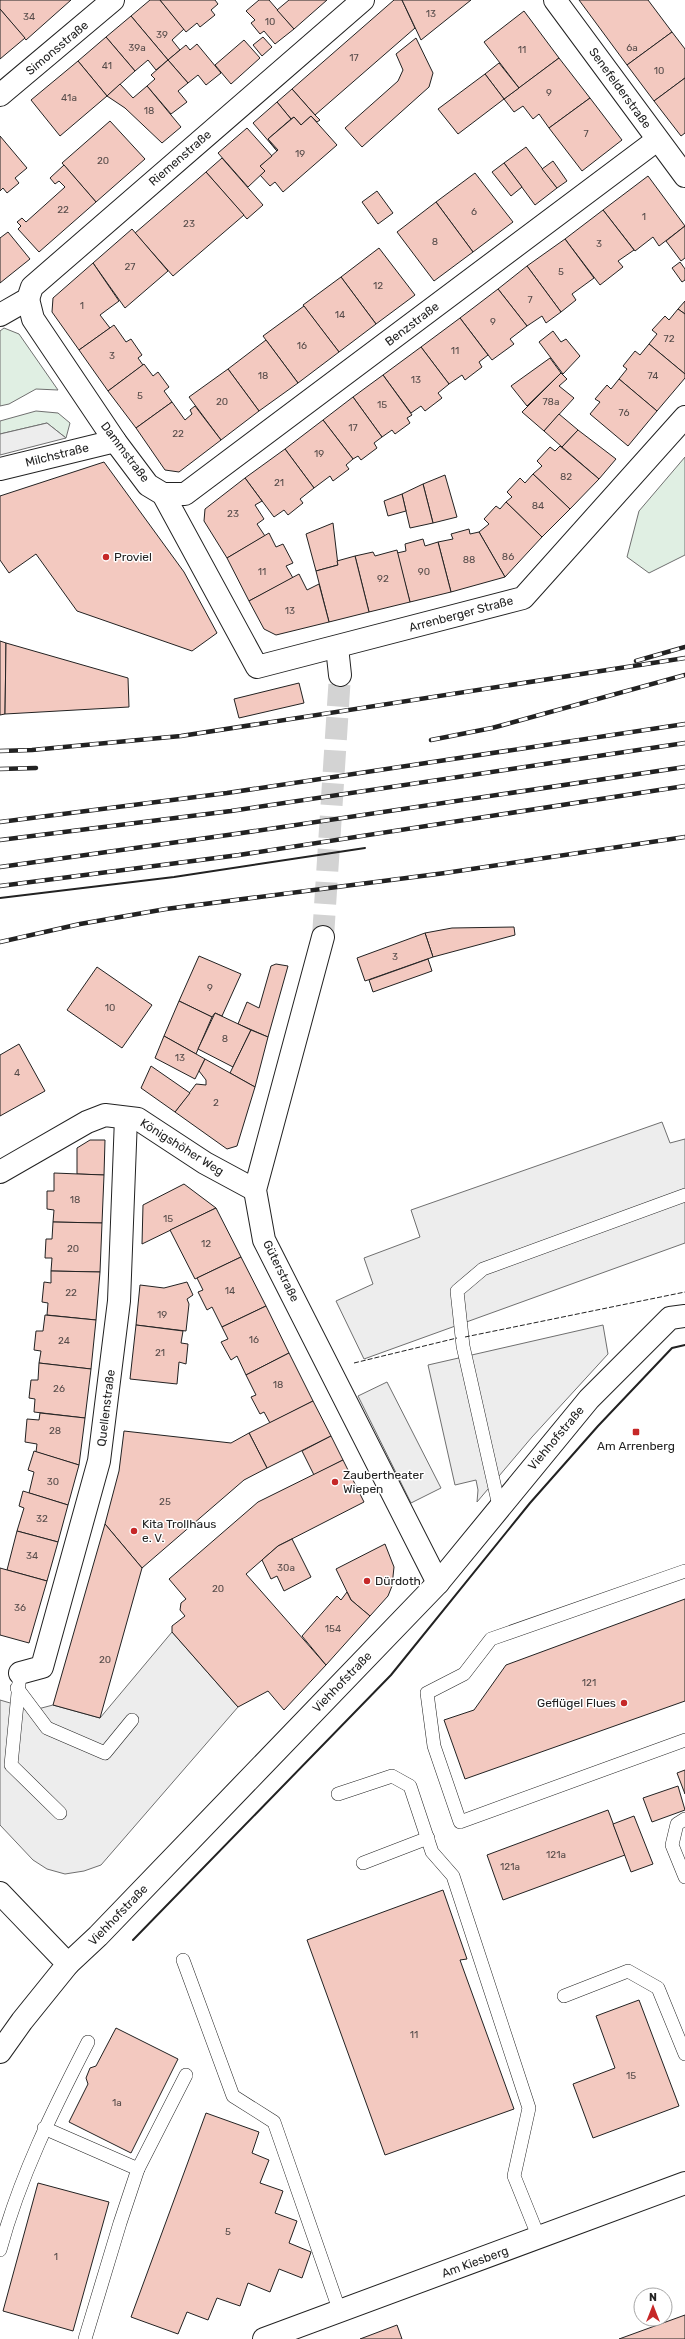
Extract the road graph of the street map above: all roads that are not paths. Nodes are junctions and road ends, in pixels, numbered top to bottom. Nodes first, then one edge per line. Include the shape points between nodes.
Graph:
1 (363, 0) edge
2 (555, 0) edge
3 (106, 2) edge
4 (0, 95) edge
5 (657, 140) junction
6 (685, 176) edge
7 (28, 299) junction
8 (0, 315) edge
9 (685, 417) edge
10 (115, 441) junction
11 (0, 469) edge
12 (163, 494) junction
13 (337, 647) junction
14 (257, 667) joint
15 (340, 675) tunnel mouth
16 (323, 937) tunnel mouth
17 (126, 1118) junction
18 (0, 1172) edge
19 (255, 1190) junction
20 (685, 1195) edge
21 (685, 1316) edge
22 (499, 1506) junction
23 (685, 1571) edge
24 (438, 1583) junction
25 (19, 1681) junction
26 (132, 1720) dead end
27 (685, 1740) edge
28 (338, 1794) dead end
29 (60, 1813) dead end
30 (685, 1819) edge
31 (428, 1838) junction
32 (363, 1863) dead end
33 (685, 1877) edge
34 (0, 1893) edge
35 (183, 1960) dead end
36 (68, 1964) junction
37 (564, 1996) dead end
38 (88, 2042) dead end
39 (0, 2052) edge
40 (685, 2054) edge
41 (186, 2075) dead end
42 (44, 2128) junction
43 (138, 2169) junction
44 (685, 2183) edge
45 (539, 2238) junction
46 (0, 2250) edge
47 (340, 2312) junction
48 (85, 2339) edge
49 (264, 2339) edge

1 - 7 street, Riemenstraße via 32,286
2 - 5 street, Senefelderstraße
3 - 4 street, Simonsstraße
5 - 6 street, Senefelderstraße
5 - 12 street, Benzstraße via 185,494
7 - 8 street
7 - 10 street, Dammstraße via 33,319
9 - 13 street, Arrenberger Straße via 523,598
10 - 11 street, Milchstraße
10 - 12 street, Dammstraße via 148,485
12 - 14 street, Dammstraße
13 - 14 street, Arrenberger Straße
13 - 15 street
16 - 19 street, Güterstraße
17 - 18 street, Königshöher Weg via 105,1115 87,1122
17 - 19 street, Königshöher Weg via 138,1119 205,1163
17 - 25 street, Quellenstraße via 119,1301 100,1462 42,1667
19 - 24 street, Güterstraße via 264,1240
20 - 22 lane via 483,1269 457,1291 463,1346
21 - 22 street, Viehhofstraße via 670,1318 589,1399
22 - 24 street, Viehhofstraße
23 - 27 lane via 491,1639 464,1674 427,1693 434,1746 460,1822
24 - 36 street, Viehhofstraße via 93,1942
25 - 26 lane via 47,1728 105,1753
25 - 29 lane via 11,1765
28 - 31 lane via 392,1776 410,1786
30 - 33 lane via 677,1824 672,1845
31 - 32 lane
31 - 45 lane via 432,1852 453,1876 529,2108 514,2176
34 - 36 street
35 - 47 lane via 234,2096 274,2122
36 - 39 street, Viehhofstraße
37 - 40 lane via 628,1971 658,1988
38 - 42 lane
41 - 43 lane
42 - 43 lane
42 - 46 lane via 11,2207
43 - 48 lane
44 - 45 street, Am Kiesberg
45 - 47 street, Am Kiesberg
47 - 49 street, Am Kiesberg

